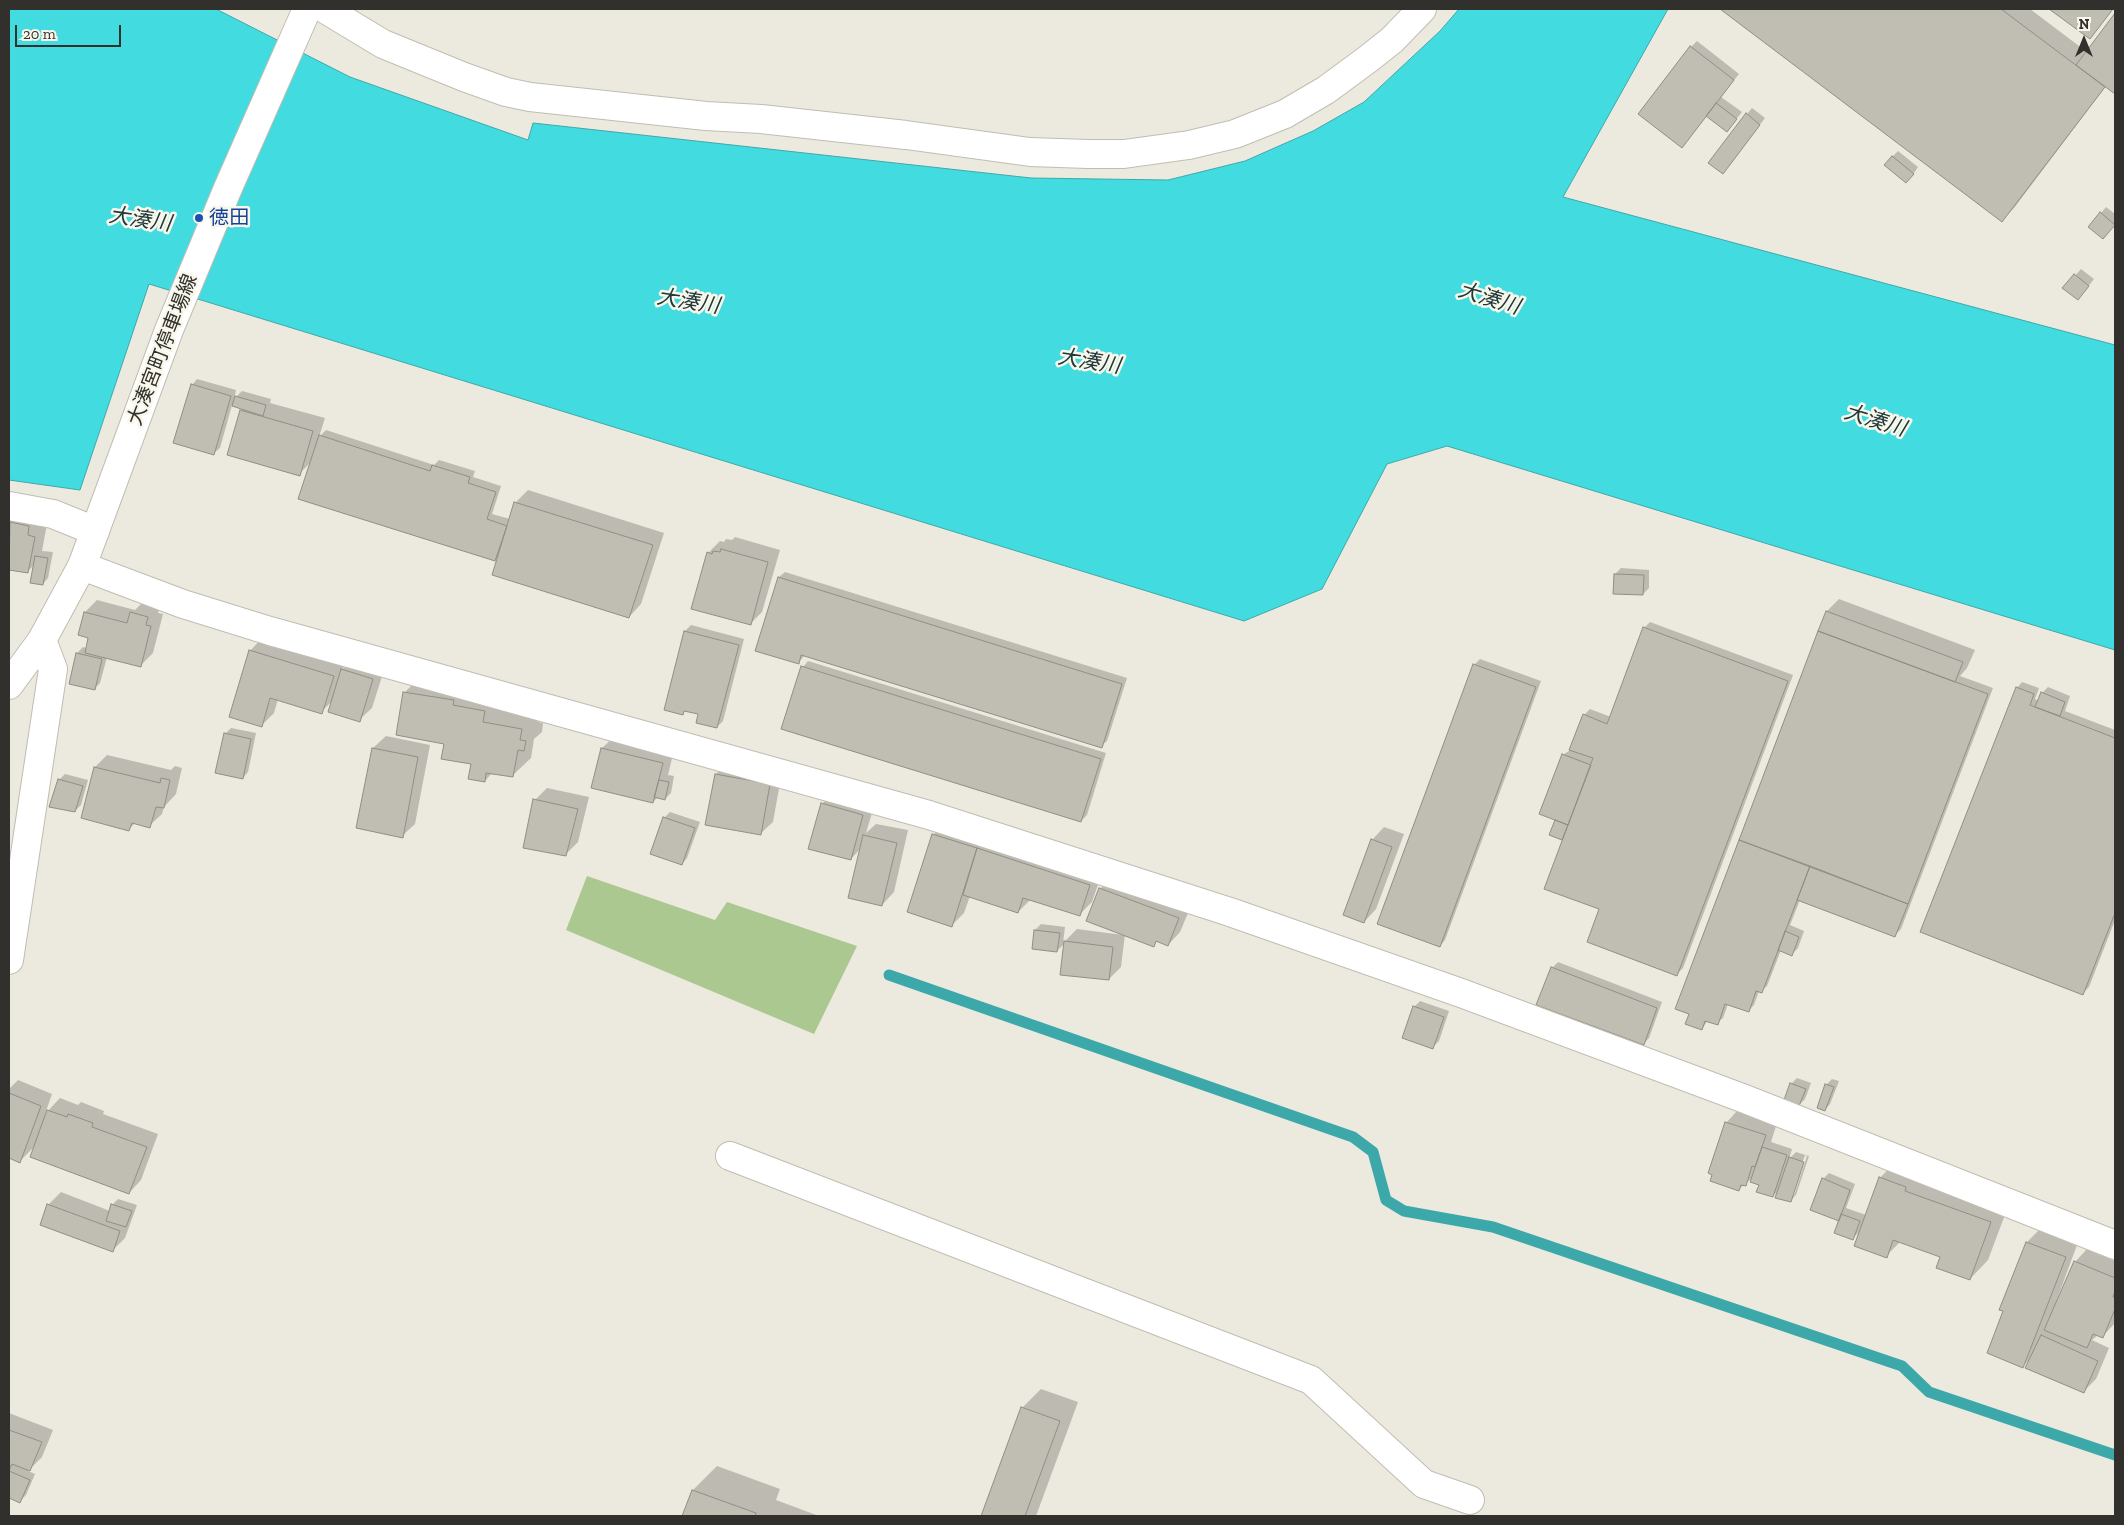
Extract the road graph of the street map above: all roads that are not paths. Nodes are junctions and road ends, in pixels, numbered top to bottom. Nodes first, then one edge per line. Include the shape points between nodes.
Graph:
1 (307, 9) edge
2 (325, 9) edge
3 (1422, 9) edge
4 (9, 506) edge
5 (95, 531) junction
6 (82, 566) junction
7 (42, 640) junction
8 (9, 686) edge
9 (9, 960) edge
10 (730, 1156) dead end
11 (2115, 1245) edge
12 (1470, 1500) dead end

1 - 5 street, 大湊宮町停車場線 via 169,330
2 - 3 street via 382,44 464,77 530,97 761,119 1030,152 1088,154 1124,154 1189,145 1234,134 1285,114 1326,90 1368,59
4 - 5 street via 53,514
5 - 6 street, 大湊宮町停車場線
6 - 7 street, 大湊宮町停車場線
6 - 11 street via 183,604 270,631 929,815 1230,912 1461,993 1699,1082
7 - 8 street, 大湊宮町停車場線
7 - 9 street via 53,669
10 - 12 street via 1311,1380 1424,1484

